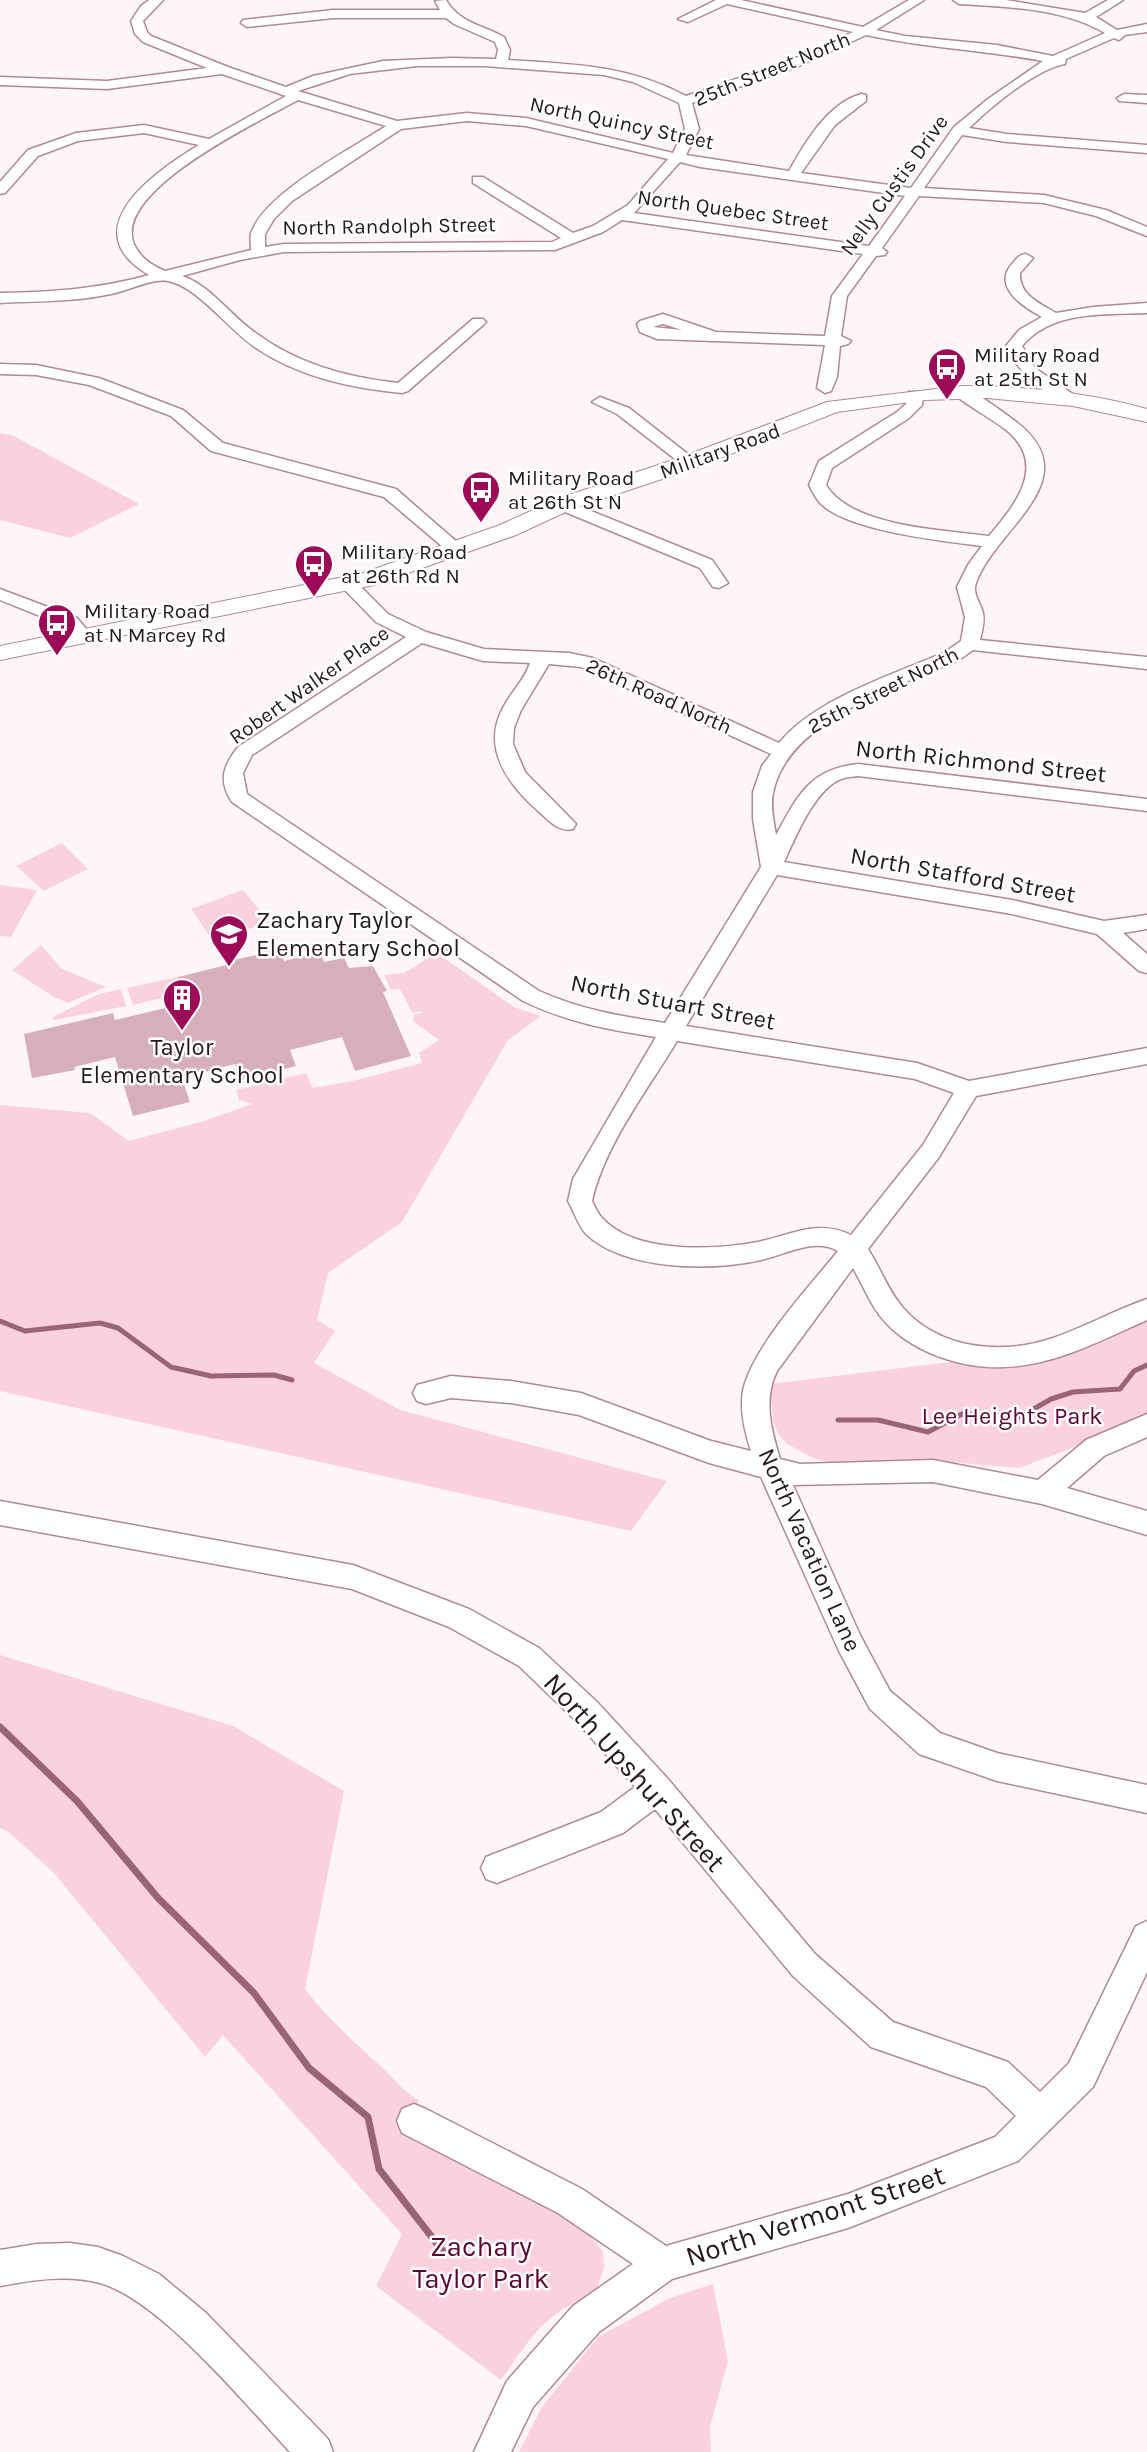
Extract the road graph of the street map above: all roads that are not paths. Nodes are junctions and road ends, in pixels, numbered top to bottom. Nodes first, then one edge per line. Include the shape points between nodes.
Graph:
1 (157, 0) edge
2 (441, 0) edge
3 (726, 0) edge
4 (918, 0) edge
5 (959, 0) edge
6 (1117, 0) edge
7 (446, 13) junction
8 (1087, 17) junction
9 (684, 19) dead end
10 (247, 23) dead end
11 (1147, 30) edge
12 (865, 31) junction
13 (1117, 35) junction
14 (1058, 60) junction
15 (501, 63) junction
16 (0, 69) edge
17 (222, 70) junction
18 (0, 81) edge
19 (16, 82) junction
20 (292, 93) junction
21 (861, 98) dead end
22 (1124, 98) dead end
23 (1147, 99) edge
24 (685, 101) junction
25 (397, 125) junction
26 (964, 131) junction
27 (213, 144) junction
28 (1147, 149) edge
29 (677, 159) junction
30 (793, 176) junction
31 (478, 180) dead end
32 (3, 183) edge
33 (917, 193) junction
34 (621, 216) junction
35 (1147, 232) edge
36 (572, 239) junction
37 (258, 251) junction
38 (875, 251) junction
39 (1026, 258) dead end
40 (163, 275) junction
41 (0, 298) edge
42 (1147, 308) edge
43 (1052, 317) junction
44 (478, 322) dead end
45 (715, 336) dead end
46 (838, 341) junction
47 (0, 369) edge
48 (961, 392) junction
49 (833, 395) junction
50 (915, 395) junction
51 (1071, 400) junction
52 (600, 402) dead end
53 (1147, 416) edge
54 (690, 462) junction
55 (564, 505) junction
56 (991, 542) junction
57 (452, 546) junction
58 (346, 582) junction
59 (719, 583) dead end
60 (0, 594) edge
61 (974, 610) junction
62 (419, 636) junction
63 (84, 637) junction
64 (969, 644) junction
65 (1041, 651) junction
66 (0, 653) edge
67 (541, 659) junction
68 (1147, 663) edge
69 (780, 751) junction
70 (231, 777) joint
71 (1147, 805) edge
72 (566, 824) dead end
73 (771, 867) junction
74 (1146, 922) edge
75 (1104, 928) junction
76 (1147, 966) edge
77 (673, 1031) junction
78 (1147, 1056) edge
79 (968, 1089) junction
80 (854, 1248) junction
81 (1147, 1309) edge
82 (426, 1393) dead end
83 (1147, 1424) edge
84 (769, 1465) junction
85 (1042, 1492) junction
86 (0, 1513) edge
87 (1147, 1523) edge
88 (657, 1790) junction
89 (1147, 1799) edge
90 (497, 1868) dead end
91 (1147, 1937) edge
92 (1039, 2115) junction
93 (414, 2121) dead end
94 (663, 2264) junction
95 (0, 2269) edge
96 (315, 2452) edge
97 (492, 2452) edge

1 - 17 street, North Quincy Street via 137,21 141,34
2 - 7 street
3 - 9 street
3 - 12 street
4 - 12 street, 25th Street North
5 - 8 street
6 - 8 street
7 - 10 street via 333,14
7 - 15 street via 500,40 504,50
8 - 13 street
11 - 13 street, Nelly Custis Drive
12 - 14 street
12 - 24 street, 25th Street North via 793,64
13 - 14 street, Nelly Custis Drive via 1082,44
14 - 26 street, Nelly Custis Drive via 983,109
15 - 20 street via 374,66 321,77
15 - 24 street via 621,74
16 - 19 street
17 - 19 street via 107,85
17 - 20 street, North Quincy Street
18 - 19 street
20 - 25 street, North Quincy Street
20 - 27 street
21 - 30 street via 841,108 808,148
22 - 23 street
24 - 29 street, 25th Street North via 692,129
25 - 29 street, North Quincy Street via 448,117 509,120 556,127
25 - 37 street via 298,188 259,230
26 - 28 street
26 - 33 street, Nelly Custis Drive
27 - 32 street via 144,129 92,134 43,148
27 - 40 street via 162,176 128,213 122,233 129,250
29 - 30 street, North Quincy Street
29 - 34 street, 25th Street North
30 - 33 street, North Quincy Street
31 - 36 street
33 - 35 street, North Quincy Street via 1044,199 1101,213
33 - 38 street, Nelly Custis Drive
34 - 36 street, 25th Street North
34 - 38 street, North Quebec Street
36 - 37 street, North Randolph Street via 538,248
37 - 40 street, North Randolph Street
38 - 46 street, Nelly Custis Drive via 844,297
39 - 43 street via 1013,272 1013,285 1024,301
40 - 41 street, North Randolph Street via 101,291
40 - 44 street via 186,283 262,347 282,358 372,386 402,388
42 - 43 street
43 - 51 street via 1021,333 1014,346 1016,357 1028,371
45 - 46 street
46 - 49 street, Nelly Custis Drive
47 - 57 street via 49,371 93,382 177,413 217,447 390,493
48 - 50 main road, Military Road
48 - 51 main road, Military Road
48 - 56 street, 25th Street North via 1017,432 1037,467 1031,493
49 - 50 main road, Military Road via 893,399
49 - 54 main road, Military Road via 797,422
50 - 56 street via 914,405 903,415 825,465 817,483 819,492 836,509 859,519
51 - 53 main road, Military Road
52 - 54 street via 623,411
54 - 55 main road, Military Road
55 - 57 main road, Military Road via 508,530
55 - 59 street via 706,564
56 - 61 street, 25th Street North via 967,583
57 - 58 main road, Military Road via 366,580
58 - 62 street, 26th Road North via 382,618
58 - 63 main road, Military Road
60 - 63 street via 71,622
61 - 64 street, 25th Street North
61 - 65 street
62 - 67 street, 26th Road North via 483,655
62 - 70 street, Robert Walker Place via 245,751
63 - 66 main road, Military Road
64 - 65 street
64 - 69 street, 25th Street North via 836,709
65 - 68 street
67 - 69 street, 26th Road North via 569,659 601,668
67 - 72 street via 533,681 511,709 503,730 504,752 527,790
69 - 73 street, 25th Street North via 762,795
70 - 77 street, North Stuart Street via 239,798 531,996 591,1019
71 - 73 street, North Richmond Street via 858,770 837,773 824,780 792,825
73 - 75 street, North Stafford Street via 1012,907
73 - 77 street
74 - 75 street, North Stafford Street
75 - 76 street
77 - 79 street, North Stuart Street via 917,1072
77 - 80 street via 586,1180 580,1201 594,1226 626,1244 685,1257 758,1252 820,1237 837,1238
78 - 79 street
79 - 80 street, North Vacation Lane via 931,1150
80 - 81 street via 898,1320 938,1346 974,1356 1027,1356
80 - 84 street, North Vacation Lane via 790,1331 757,1385 756,1425
82 - 84 street via 451,1387 581,1404 709,1452
83 - 85 street via 1095,1448
84 - 85 street via 800,1475 933,1471
84 - 89 street, North Vacation Lane via 880,1700 930,1744 998,1767
85 - 87 street
86 - 88 street, North Upshur Street via 354,1577 459,1618 529,1657 587,1712
88 - 90 street via 612,1823
88 - 92 street, North Upshur Street via 804,1965 883,2035 996,2074
91 - 92 street, North Vermont Street via 1081,2075
92 - 94 street, North Vermont Street via 1006,2149 954,2171 848,2211
93 - 94 street via 570,2202
94 - 97 street, North Vermont Street via 586,2319 520,2394
95 - 96 street via 58,2259 108,2268 147,2285 181,2312

